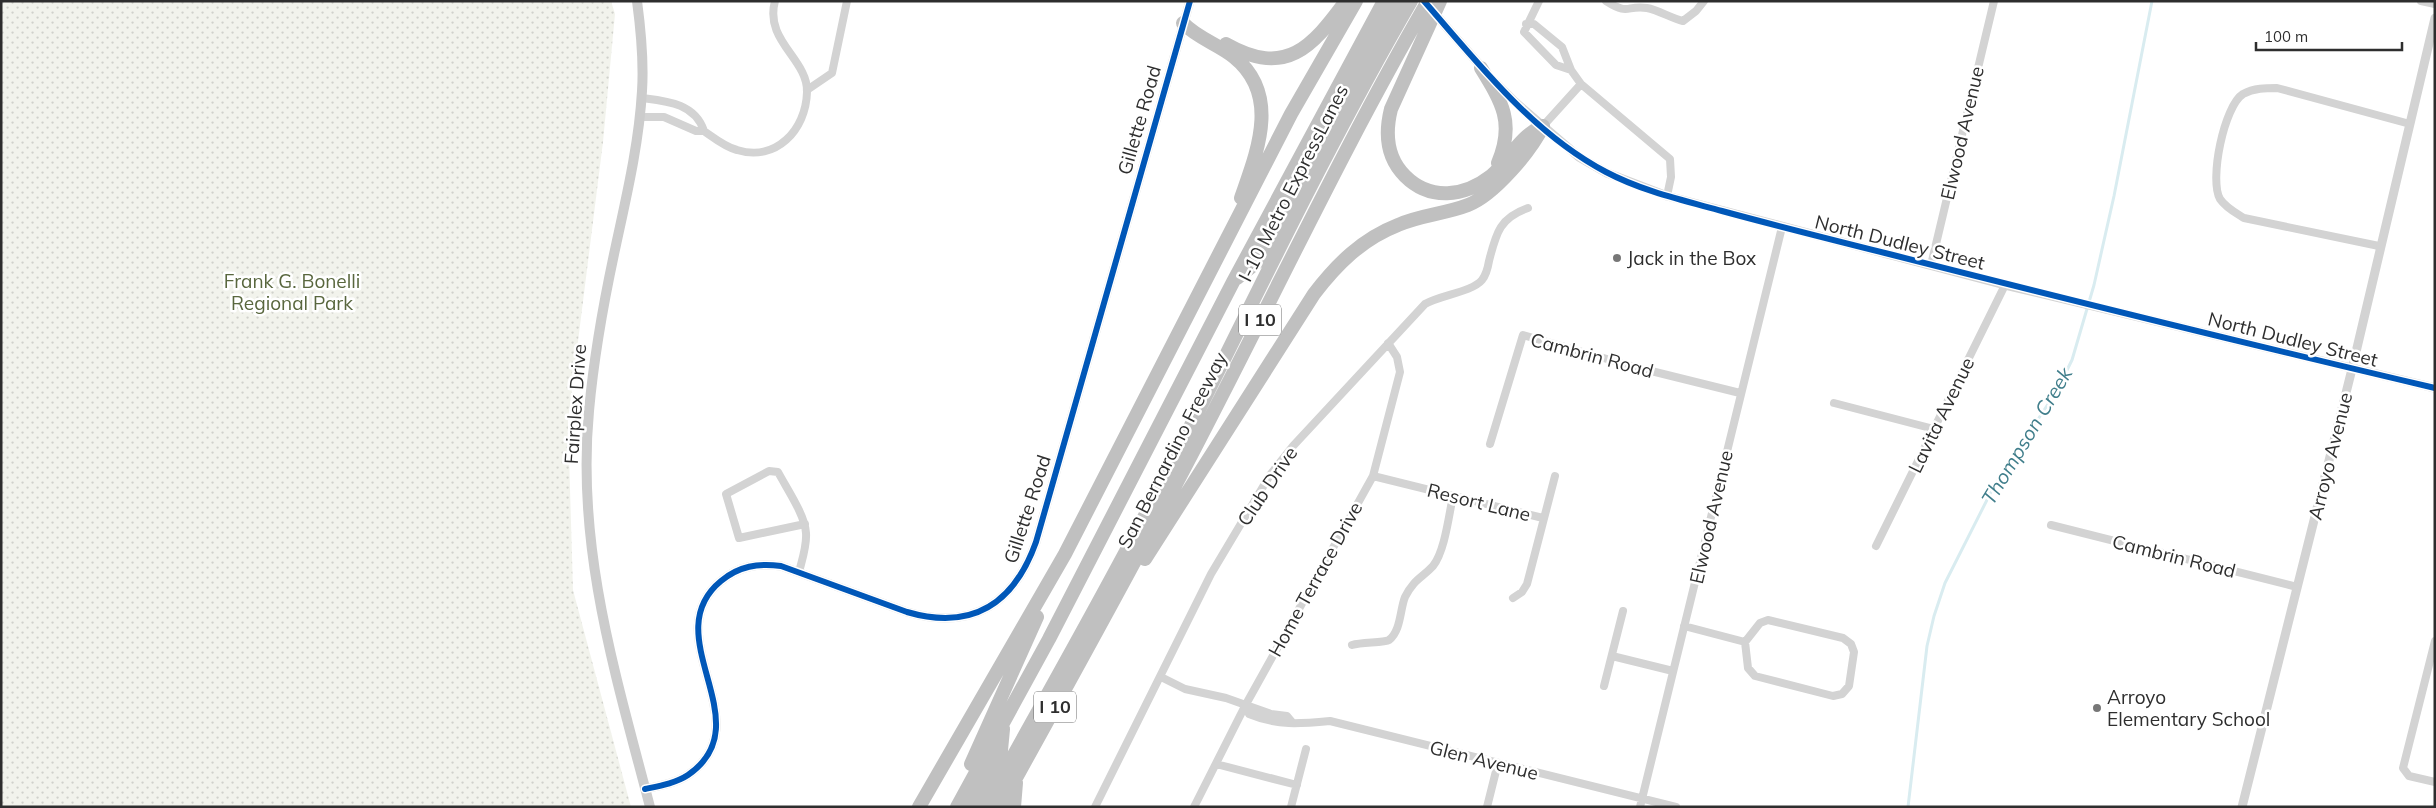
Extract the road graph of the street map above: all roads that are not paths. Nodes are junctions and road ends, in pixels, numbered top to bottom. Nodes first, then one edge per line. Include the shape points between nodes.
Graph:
1 (637, 1) edge
2 (775, 1) edge
3 (847, 1) edge
4 (1190, 1) edge
5 (1346, 1) edge
6 (1356, 1) edge
7 (1384, 1) edge
8 (1399, 1) edge
9 (1411, 1) edge
10 (1426, 1) edge
11 (1440, 1) edge
12 (1538, 1) edge
13 (1606, 1) edge
14 (1704, 1) edge
15 (1994, 1) edge
16 (2421, 1) edge
17 (2435, 4) edge
18 (2435, 18) edge
19 (1183, 23) junction
20 (1526, 24) junction
21 (1557, 42) junction
22 (1544, 54) junction
23 (1481, 68) junction
24 (1571, 70) junction
25 (1581, 84) junction
26 (807, 90) junction
27 (642, 98) junction
28 (682, 106) junction
29 (639, 117) junction
30 (677, 121) junction
31 (2410, 124) junction
32 (1542, 126) junction
33 (704, 131) junction
34 (1492, 175) junction
35 (1667, 196) junction
36 (1528, 208) dead end
37 (1782, 227) junction
38 (2379, 246) junction
39 (1220, 255) junction
40 (1931, 265) junction
41 (1233, 282) junction
42 (2005, 285) junction
43 (1388, 343) junction
44 (2352, 368) junction
45 (2435, 388) edge
46 (1740, 393) junction
47 (1834, 403) dead end
48 (1934, 429) junction
49 (1490, 444) dead end
50 (1373, 476) junction
51 (1555, 476) dead end
52 (1454, 496) junction
53 (1543, 518) junction
54 (805, 524) junction
55 (2051, 525) dead end
56 (1876, 546) dead end
57 (1065, 554) junction
58 (799, 572) junction
59 (2297, 587) junction
60 (1513, 598) dead end
61 (1623, 611) dead end
62 (1684, 626) junction
63 (1093, 639) junction
64 (2435, 641) edge
65 (1745, 642) junction
66 (1352, 645) dead end
67 (1612, 656) junction
68 (1673, 671) junction
69 (1161, 677) junction
70 (1604, 686) dead end
71 (1245, 706) junction
72 (1004, 721) junction
73 (1306, 749) dead end
74 (1498, 763) junction
75 (1216, 764) junction
76 (1017, 775) junction
77 (2435, 782) edge
78 (1297, 785) junction
79 (645, 790) junction
80 (1642, 798) junction
81 (650, 807) edge
82 (919, 807) edge
83 (952, 807) edge
84 (957, 807) edge
85 (970, 807) edge
86 (985, 807) edge
87 (1000, 807) edge
88 (1014, 807) edge
89 (1095, 807) edge
90 (1194, 807) edge
91 (1292, 807) edge
92 (1487, 807) edge
93 (1640, 807) edge
94 (1676, 807) edge
95 (2242, 807) edge

1 - 27 main road, Fairplex Drive via 642,43
2 - 26 street via 775,24 782,43 803,74
3 - 26 street via 832,73
4 - 19 street, Gillette Road
5 - 19 highway via 1316,39 1298,53 1285,57 1270,59 1237,50
6 - 39 highway via 1291,114
7 - 41 highway, San Bernardino Freeway / I 10
8 - 41 highway, I-10 Metro ExpressLanes via 1261,259
9 - 86 highway, I-10 Metro ExpressLanes via 1334,142 1077,644
10 - 23 street, North Dudley Street, bridge
10 - 63 highway, San Bernardino Freeway / I 10 via 1377,88 1199,440
11 - 34 highway via 1391,109 1387,143 1402,173 1412,184 1427,192 1457,193
12 - 20 street
13 - 14 street via 1621,11 1647,8 1684,21
15 - 40 street, Elwood Avenue
16 - 17 street
18 - 31 street, Arroyo Avenue
19 - 39 highway via 1190,31 1235,58 1253,82 1262,111 1259,148
19 - 58 street, Gillette Road via 1036,542 1016,584 985,609 958,618 928,618
20 - 21 street via 1534,24
20 - 22 street via 1524,32
21 - 22 street
21 - 24 street via 1566,54
22 - 24 street
23 - 32 street, North Dudley Street
23 - 34 highway via 1501,101 1505,115 1506,134
24 - 25 street
25 - 32 street
25 - 35 street via 1670,159
26 - 33 street via 804,114 797,129 771,150 736,150
27 - 28 street
27 - 29 main road, Fairplex Drive
28 - 30 street
28 - 33 street via 694,114
29 - 30 street via 664,117
29 - 79 main road, Fairplex Drive via 635,154 597,339 589,413 587,474 599,605
30 - 33 street via 696,132
31 - 38 street, Arroyo Avenue
31 - 38 street via 2277,88 2256,89 2242,95 2229,116 2216,167 2215,184 2220,199 2232,212 2244,218
32 - 34 highway via 1529,132
32 - 35 street, North Dudley Street via 1579,157 1607,173
32 - 63 highway via 1536,140 1493,189 1480,199 1468,206 1399,224 1361,244 1330,272
35 - 37 street, North Dudley Street
36 - 43 street, Club Drive via 1516,212 1496,234 1482,280 1425,304
37 - 40 street, North Dudley Street
37 - 46 street, Elwood Avenue
38 - 44 street, Arroyo Avenue
39 - 57 highway
40 - 42 street, North Dudley Street
41 - 72 highway, San Bernardino Freeway / I 10
42 - 44 street, North Dudley Street
42 - 48 street, Lavita Avenue
43 - 50 street, Home Terrace Drive via 1397,357 1400,372
43 - 69 street, Club Drive via 1280,460 1212,574
44 - 45 street, North Dudley Street
44 - 59 street, Arroyo Avenue
46 - 49 street, Cambrin Road via 1523,335
46 - 62 street, Elwood Avenue
47 - 48 street
48 - 56 street, Lavita Avenue
50 - 52 street, Resort Lane
50 - 71 street, Home Terrace Drive
51 - 53 street, Resort Lane
52 - 53 street, Resort Lane
52 - 66 street via 1438,557 1433,566 1410,586 1395,633 1389,641 1364,641
53 - 60 street via 1526,584 1522,592
54 - 54 street via 778,472 769,471 726,494 739,538
54 - 58 street via 806,544
55 - 59 street, Cambrin Road
57 - 82 highway
57 - 83 highway
58 - 79 street, Gillette Road via 764,564 730,574 716,585 707,598 696,628 698,647 717,713 715,737 702,762 688,776
59 - 95 street, Arroyo Avenue
61 - 67 street
62 - 65 street
62 - 68 street, Elwood Avenue
63 - 76 highway, San Bernardino Freeway / I 10
64 - 77 street via 2403,768 2409,776
65 - 65 street via 1748,668 1754,676 1833,696 1842,694 1850,686 1854,652 1843,638 1768,620 1760,623
67 - 68 street
67 - 70 street
68 - 80 street, Elwood Avenue
69 - 71 street, Glen Avenue via 1185,689 1226,698
69 - 89 street, Club Drive
71 - 74 street, Glen Avenue via 1249,714 1287,716 1292,722 1330,721
71 - 75 street, Home Terrace Drive
72 - 84 highway, San Bernardino Freeway / I 10
72 - 85 highway via 1001,750
73 - 78 street
74 - 80 street, Glen Avenue
74 - 92 street
75 - 78 street
75 - 90 street, Home Terrace Drive
76 - 87 highway, San Bernardino Freeway / I 10
76 - 88 highway
78 - 91 street
79 - 81 main road, Fairplex Drive
80 - 93 street, Elwood Avenue
80 - 94 street, Glen Avenue

